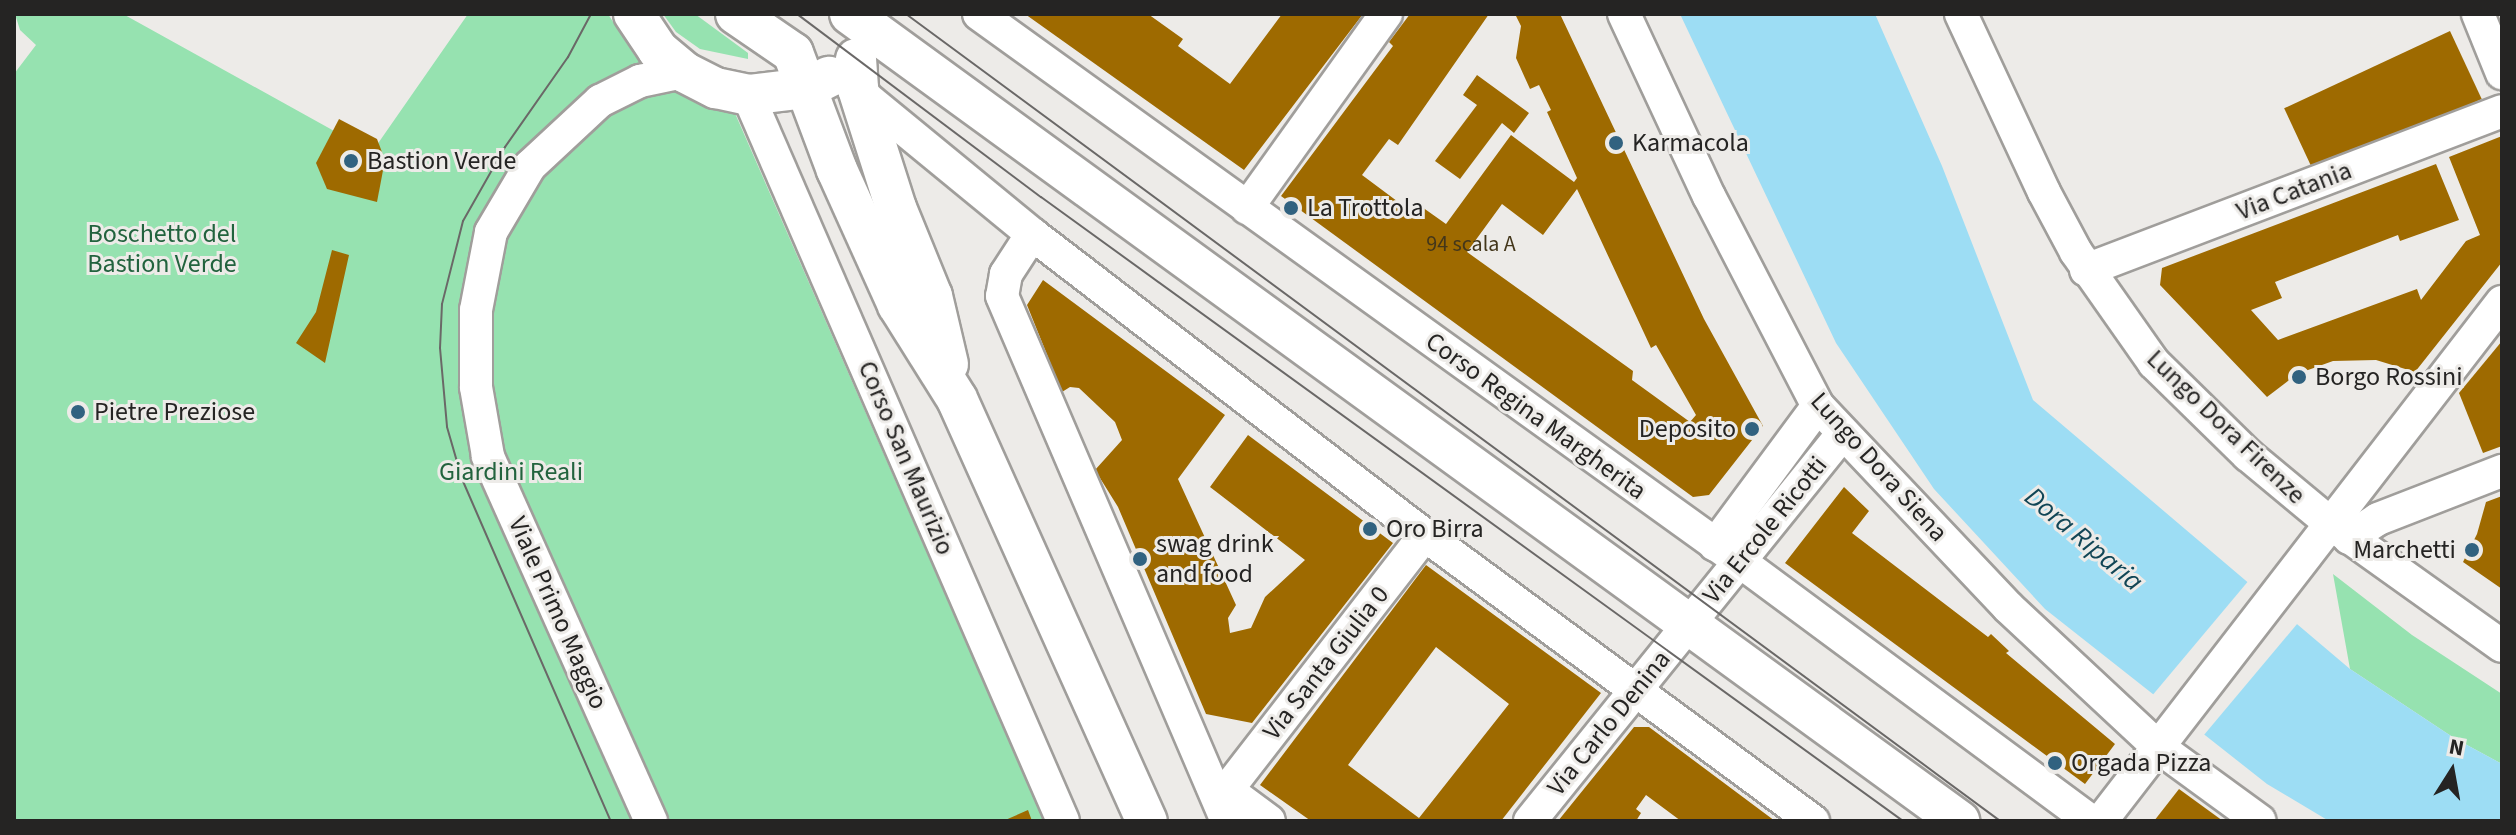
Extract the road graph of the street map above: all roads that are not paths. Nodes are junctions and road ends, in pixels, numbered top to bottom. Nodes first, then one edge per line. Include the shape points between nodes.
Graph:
1 (634, 14) edge
2 (736, 14) edge
3 (979, 14) edge
4 (1386, 14) edge
5 (1624, 14) edge
6 (1961, 14) edge
7 (2478, 14) edge
8 (845, 54) edge
9 (684, 72) junction
10 (2502, 73) edge
11 (748, 95) junction
12 (2502, 111) edge
13 (1247, 208) junction
14 (1032, 234) junction
15 (2086, 270) junction
16 (2502, 302) edge
17 (1818, 406) junction
18 (1842, 434) junction
19 (2502, 471) edge
20 (1425, 535) junction
21 (2331, 537) junction
22 (1715, 545) junction
23 (1742, 563) junction
24 (1688, 626) junction
25 (2502, 646) edge
26 (1635, 687) junction
27 (2165, 736) junction
28 (1222, 799) edge
29 (651, 821) edge
30 (1063, 821) edge
31 (1147, 821) edge
32 (1269, 821) edge
33 (1530, 821) edge
34 (1813, 821) edge
35 (1959, 821) edge
36 (2091, 821) edge
37 (2101, 821) edge
38 (2260, 821) edge

1 - 9 main road via 658,50
2 - 8 main road
3 - 13 street, Corso Regina Margherita
4 - 13 street
5 - 17 street, Lungo Dora Siena via 1709,196
6 - 15 street, Lungo Dora Firenze
7 - 10 street
8 - 11 main road
8 - 14 street
8 - 24 main road
8 - 31 main road via 837,170 898,305 957,399
9 - 11 main road via 716,88
9 - 29 street, Viale Primo Maggio via 640,81 600,101 530,166 491,232 476,310 476,387 488,456
11 - 30 street, Corso San Maurizio
12 - 15 street, Via Catania
13 - 22 street, Corso Regina Margherita
14 - 20 street
14 - 28 street via 1006,274 1002,296
15 - 21 street, Lungo Dora Firenze via 2154,363
16 - 21 street
17 - 18 street, Lungo Dora Siena
17 - 22 street, Via Ercole Ricotti
18 - 23 street, Via Ercole Ricotti
18 - 27 street, Lungo Dora Siena via 2008,607
19 - 21 street
20 - 26 street
20 - 28 street, Via Santa Giulia 0
21 - 25 street, Lungo Dora Firenze
21 - 27 street
22 - 23 street, Corso Regina Margherita
23 - 24 street, Via Ercole Ricotti
23 - 36 street, Corso Regina Margherita
24 - 26 street, Via Carlo Denina
24 - 35 main road
26 - 33 street, Via Carlo Denina
26 - 34 street
27 - 37 street
27 - 38 street, Lungo Dora Siena
28 - 32 street

